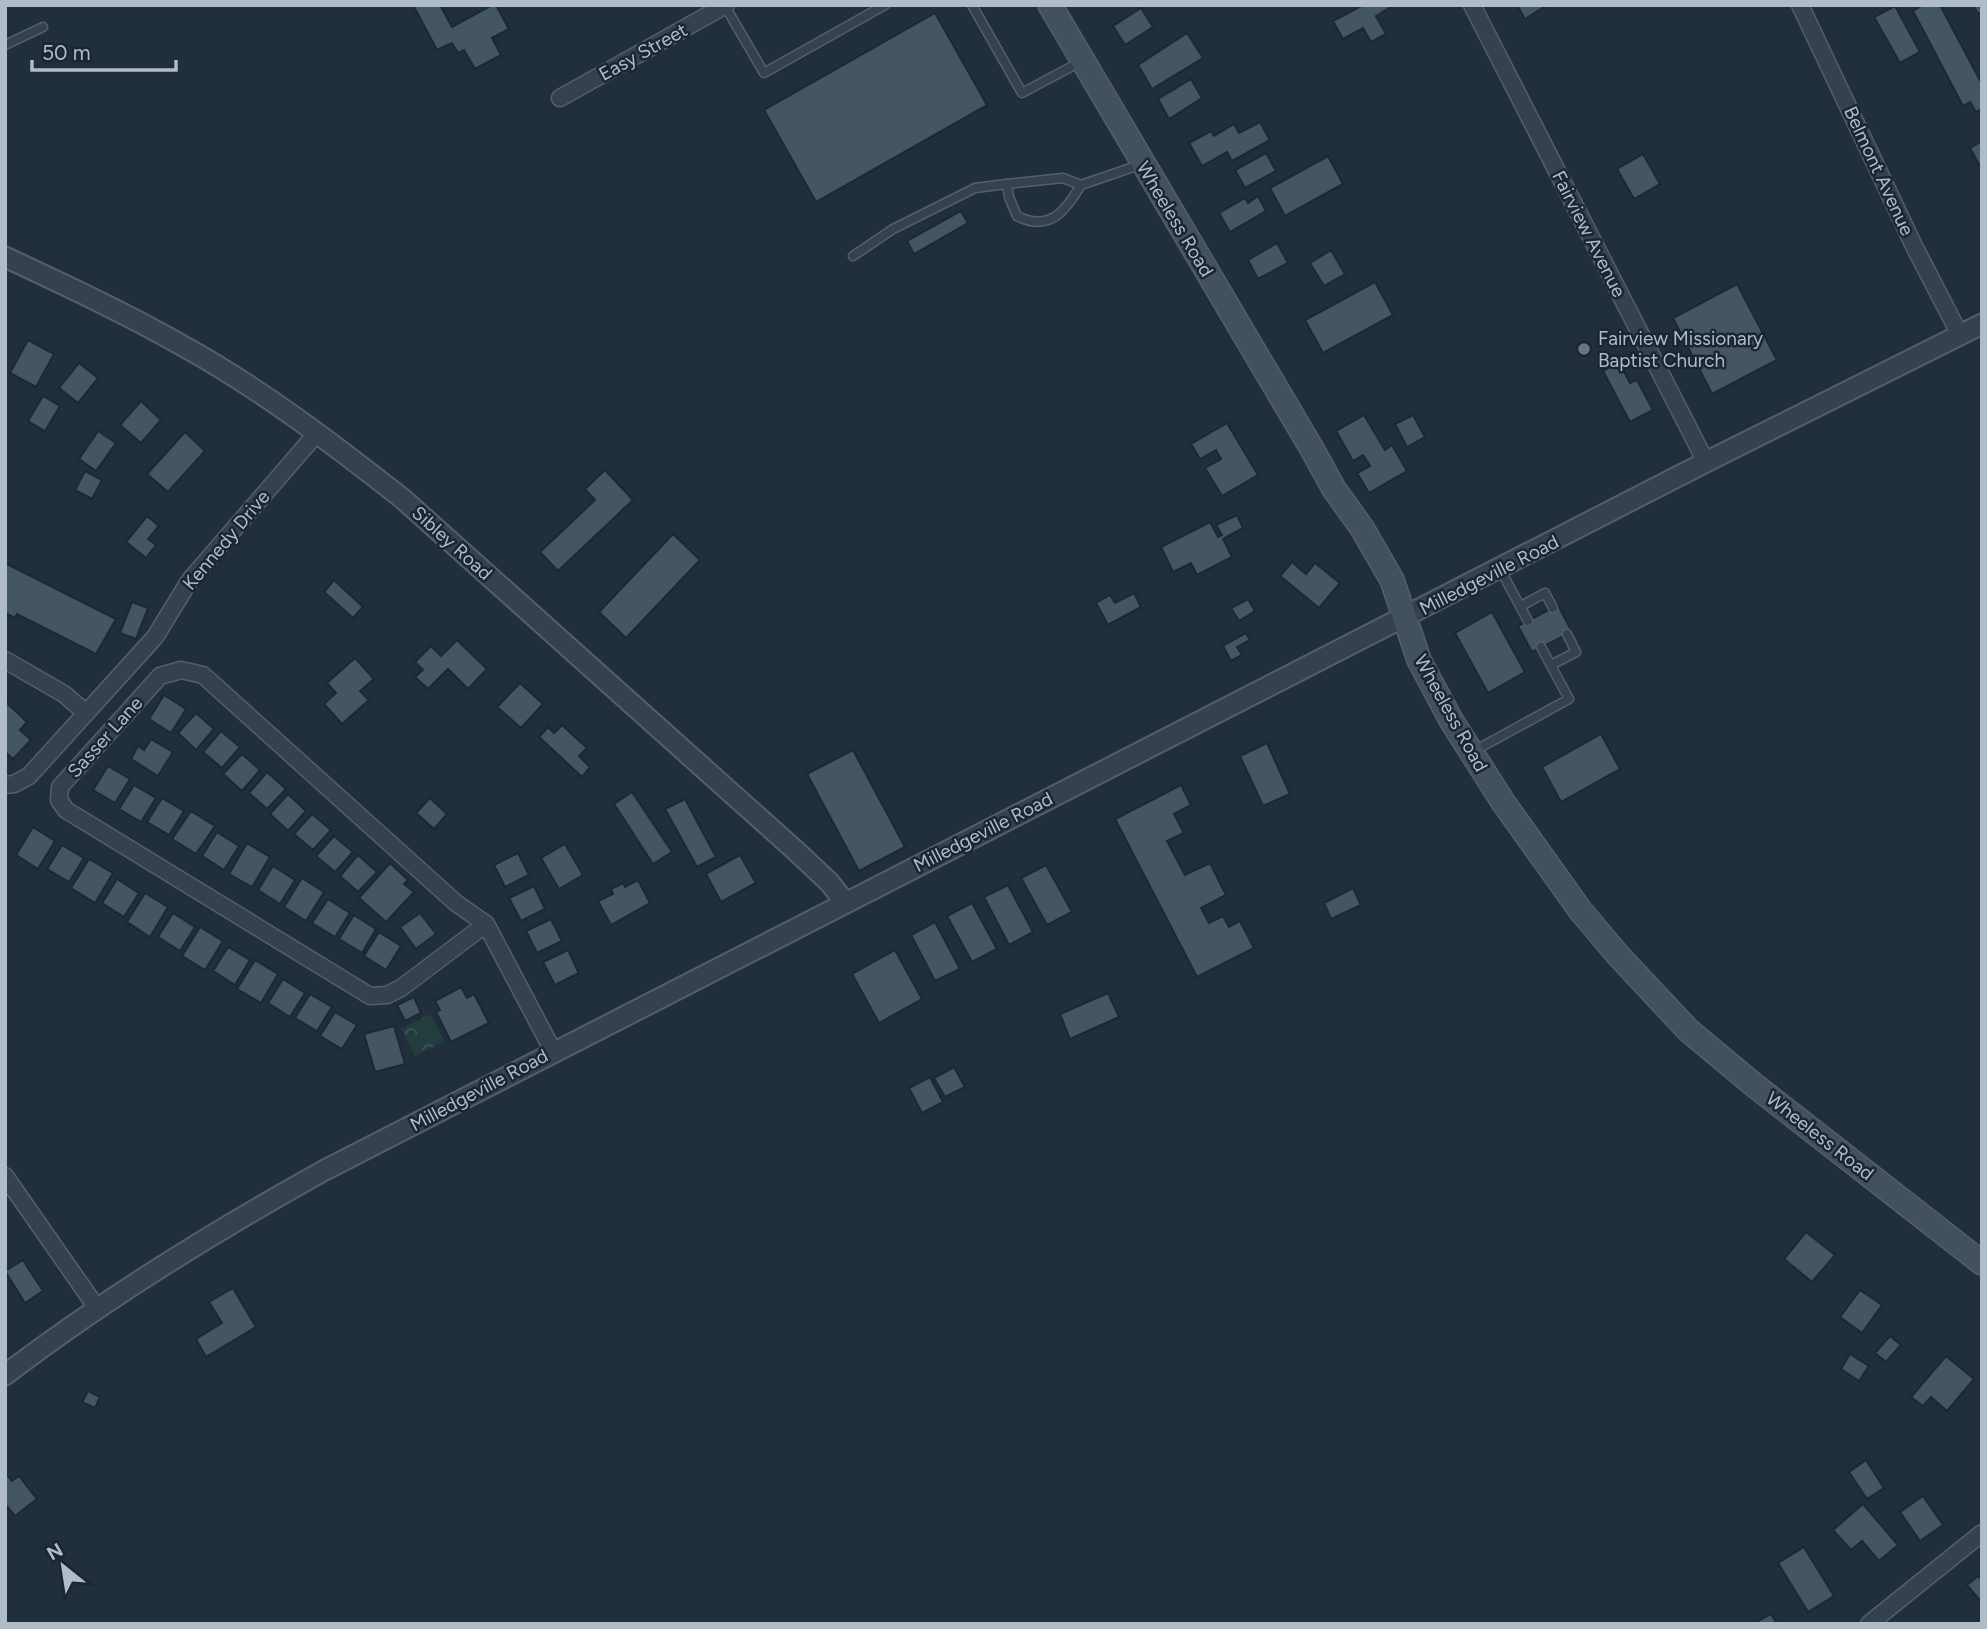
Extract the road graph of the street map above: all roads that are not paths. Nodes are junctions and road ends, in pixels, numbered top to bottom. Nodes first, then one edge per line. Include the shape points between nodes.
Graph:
1 (885, 5) edge
2 (972, 5) edge
3 (1050, 5) edge
4 (1472, 5) edge
5 (1800, 5) edge
6 (725, 6) edge
7 (43, 27) dead end
8 (5, 46) edge
9 (1082, 61) junction
10 (560, 99) dead end
11 (1142, 164) junction
12 (1007, 184) junction
13 (1081, 185) junction
14 (853, 256) dead end
15 (5, 257) edge
16 (1982, 324) edge
17 (1959, 335) junction
18 (317, 433) junction
19 (1706, 462) junction
20 (1500, 569) junction
21 (1521, 606) junction
22 (1553, 608) dead end
23 (1405, 618) junction
24 (1528, 621) dead end
25 (1567, 634) dead end
26 (1541, 647) dead end
27 (5, 660) edge
28 (1551, 665) junction
29 (86, 713) junction
30 (1471, 753) junction
31 (5, 785) edge
32 (845, 902) junction
33 (486, 925) junction
34 (553, 1051) junction
35 (5, 1176) edge
36 (1982, 1263) edge
37 (97, 1308) junction
38 (5, 1375) edge
39 (1982, 1533) edge
40 (1869, 1624) edge

1 - 6 lane via 764,73
2 - 9 lane via 1022,93
3 - 9 main road, Wheeless Road
4 - 19 street, Fairview Avenue
5 - 17 street, Belmont Avenue
6 - 10 street, Easy Street
7 - 8 lane
9 - 11 main road, Wheeless Road
11 - 13 lane
11 - 23 main road, Wheeless Road via 1334,489 1362,528 1392,580
12 - 13 lane via 1063,178
12 - 13 lane via 1017,216 1031,223 1048,220 1067,208
12 - 14 lane via 975,188 893,229
15 - 18 street, Sibley Road via 184,346
16 - 17 street, Milledgeville Road
17 - 19 street, Milledgeville Road
18 - 29 street, Kennedy Drive via 190,580 155,637
18 - 32 street, Sibley Road via 413,508 796,851
19 - 20 street, Milledgeville Road
20 - 21 lane
20 - 23 street, Milledgeville Road
21 - 22 lane via 1545,593
21 - 24 lane
23 - 30 main road, Wheeless Road via 1419,660
23 - 32 street, Milledgeville Road
25 - 28 lane via 1576,652
26 - 28 lane
27 - 29 street via 64,694
28 - 30 lane via 1569,699
29 - 31 street, Kennedy Drive via 29,776
30 - 36 main road, Wheeless Road via 1580,910 1688,1030
32 - 34 street, Milledgeville Road
33 - 33 street, Sasser Lane via 203,675 181,670 160,676 60,787 59,800 66,810 370,996 401,988
33 - 34 street, Sasser Lane
34 - 37 street, Milledgeville Road via 250,1211
35 - 37 street
37 - 38 street, Milledgeville Road
39 - 40 street

